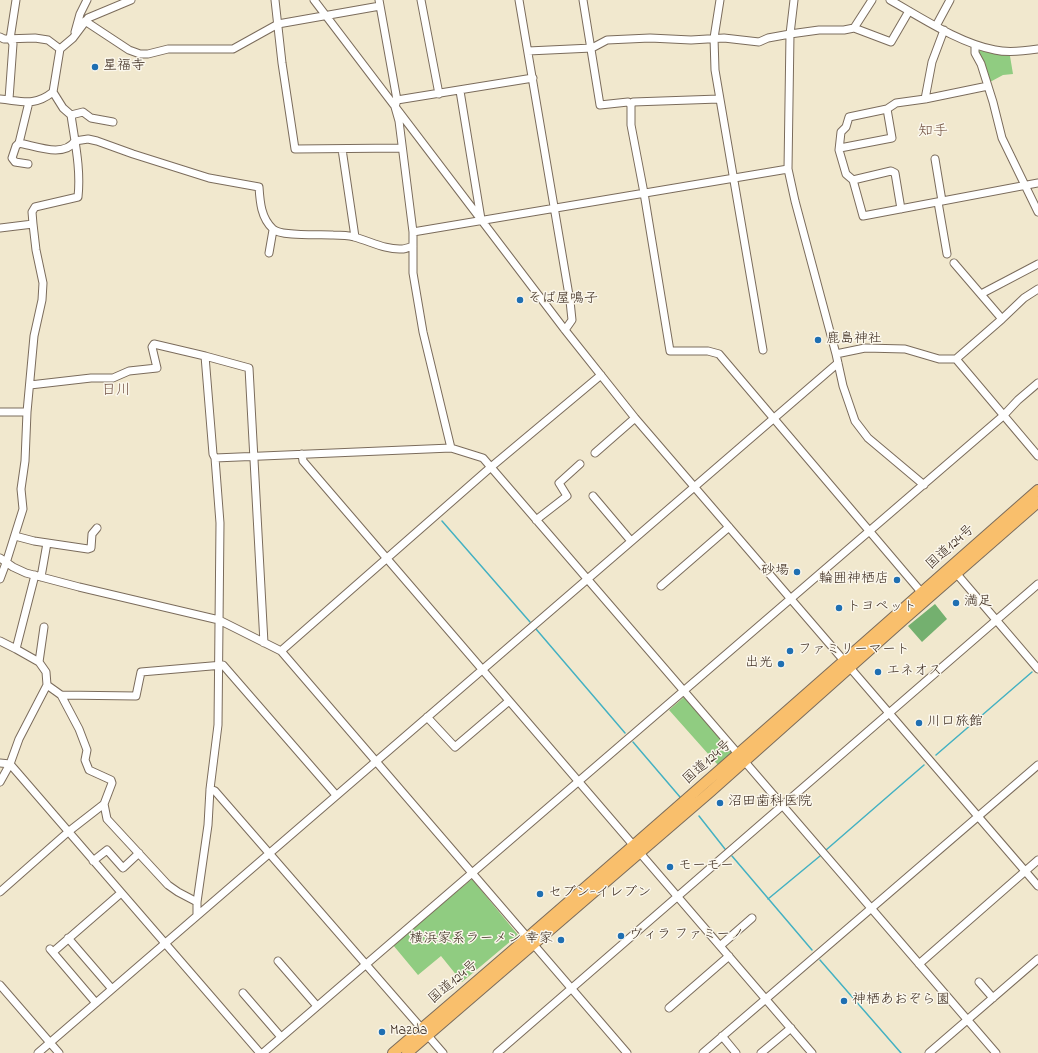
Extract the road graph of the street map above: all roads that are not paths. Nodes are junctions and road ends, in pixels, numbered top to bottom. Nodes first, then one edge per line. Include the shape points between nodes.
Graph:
1 (16, 0) edge
2 (87, 0) edge
3 (131, 0) edge
4 (275, 0) edge
5 (314, 0) edge
6 (421, 0) edge
7 (519, 0) edge
8 (583, 0) edge
9 (720, 0) edge
10 (794, 0) edge
11 (872, 0) edge
12 (890, 0) edge
13 (950, 0) edge
14 (380, 3) edge
15 (909, 11) junction
16 (326, 17) junction
17 (85, 21) junction
18 (278, 24) junction
19 (936, 26) junction
20 (854, 28) junction
21 (944, 30) junction
22 (790, 34) junction
23 (0, 37) edge
24 (73, 38) junction
25 (714, 38) junction
26 (10, 39) junction
27 (975, 45) junction
28 (592, 48) junction
29 (60, 49) junction
30 (1038, 49) edge
31 (528, 51) junction
32 (533, 78) junction
33 (988, 86) junction
34 (460, 91) junction
35 (53, 92) junction
36 (439, 94) junction
37 (0, 99) edge
38 (925, 99) junction
39 (9, 100) junction
40 (719, 100) junction
41 (29, 102) junction
42 (396, 104) junction
43 (630, 105) junction
44 (887, 109) junction
45 (71, 115) junction
46 (113, 122) dead end
47 (75, 141) junction
48 (19, 143) junction
49 (402, 148) junction
50 (840, 148) junction
51 (342, 149) junction
52 (935, 159) dead end
53 (28, 164) dead end
54 (788, 169) junction
55 (734, 179) junction
56 (853, 180) junction
57 (1038, 183) edge
58 (1026, 185) junction
59 (644, 193) junction
60 (940, 201) junction
61 (901, 208) junction
62 (554, 209) junction
63 (1038, 212) edge
64 (481, 221) junction
65 (33, 224) junction
66 (0, 228) edge
67 (273, 230) junction
68 (413, 232) junction
69 (355, 237) junction
70 (413, 246) junction
71 (269, 253) dead end
72 (947, 254) dead end
73 (954, 263) dead end
74 (1038, 264) edge
75 (1038, 289) edge
76 (981, 294) junction
77 (1002, 319) junction
78 (565, 330) junction
79 (762, 350) dead end
80 (836, 354) junction
81 (205, 356) junction
82 (956, 359) junction
83 (838, 363) junction
84 (601, 375) junction
85 (1038, 384) edge
86 (30, 385) junction
87 (0, 412) edge
88 (27, 412) junction
89 (1004, 416) junction
90 (635, 418) junction
91 (773, 418) junction
92 (451, 448) junction
93 (594, 453) dead end
94 (302, 454) junction
95 (1038, 456) edge
96 (253, 457) junction
97 (215, 458) junction
98 (580, 464) dead end
99 (491, 467) junction
100 (924, 485) junction
101 (694, 487) junction
102 (1038, 490) edge
103 (593, 496) dead end
104 (1038, 502) edge
105 (536, 520) junction
106 (729, 527) junction
107 (98, 528) dead end
108 (870, 531) junction
109 (15, 536) junction
110 (631, 541) junction
111 (47, 543) junction
112 (0, 558) edge
113 (387, 559) junction
114 (6, 563) junction
115 (956, 573) junction
116 (38, 576) junction
117 (0, 579) edge
118 (587, 579) junction
119 (1038, 584) edge
120 (661, 586) dead end
121 (922, 593) junction
122 (791, 599) junction
123 (219, 620) junction
124 (996, 620) junction
125 (44, 627) dead end
126 (0, 642) edge
127 (264, 643) junction
128 (16, 649) junction
129 (281, 651) junction
130 (39, 662) junction
131 (848, 664) junction
132 (219, 666) junction
133 (1038, 669) edge
134 (482, 670) junction
135 (47, 685) junction
136 (684, 691) junction
137 (61, 695) junction
138 (510, 701) junction
139 (889, 713) junction
140 (428, 717) junction
141 (741, 759) junction
142 (376, 761) junction
143 (0, 763) edge
144 (10, 764) junction
145 (1038, 765) edge
146 (0, 782) edge
147 (579, 782) junction
148 (210, 789) junction
149 (336, 795) junction
150 (104, 804) junction
151 (782, 805) junction
152 (978, 816) junction
153 (68, 832) junction
154 (637, 849) junction
155 (139, 853) junction
156 (269, 854) junction
157 (1038, 860) edge
158 (93, 861) junction
159 (1025, 871) junction
160 (473, 873) junction
161 (1038, 886) edge
162 (0, 892) edge
163 (121, 893) junction
164 (677, 896) junction
165 (198, 902) junction
166 (871, 908) junction
167 (197, 915) junction
168 (752, 918) dead end
169 (68, 938) junction
170 (531, 941) junction
171 (165, 944) junction
172 (720, 946) junction
173 (729, 956) junction
174 (1038, 959) edge
175 (278, 961) dead end
176 (920, 964) junction
177 (365, 965) junction
178 (979, 982) dead end
179 (0, 985) edge
180 (572, 988) junction
181 (112, 989) junction
182 (243, 993) dead end
183 (993, 998) junction
184 (766, 999) junction
185 (96, 1003) junction
186 (317, 1006) junction
187 (669, 1008) dead end
188 (968, 1020) junction
189 (791, 1028) junction
190 (424, 1032) junction
191 (722, 1036) junction
192 (281, 1037) junction
193 (50, 1043) junction
194 (38, 1053) edge
195 (59, 1053) edge
196 (261, 1053) edge
197 (393, 1053) edge
198 (407, 1053) edge
199 (443, 1053) edge
200 (497, 1053) edge
201 (627, 1053) edge
202 (703, 1053) edge
203 (736, 1053) edge
204 (760, 1053) edge
205 (812, 1053) edge
206 (929, 1053) edge
207 (996, 1053) edge

1 - 26 street
2 - 24 street
3 - 17 street
4 - 18 street
5 - 16 street
6 - 36 street
7 - 31 street
8 - 28 street
9 - 25 street
10 - 22 street
11 - 20 street
12 - 15 street
13 - 19 street
14 - 16 street
14 - 42 street
15 - 19 street
15 - 20 street via 891,42
16 - 18 street
16 - 42 street
17 - 18 street via 129,50 140,54 168,49 233,49
17 - 24 street
18 - 51 street via 295,149
19 - 21 street
20 - 22 street
21 - 27 street
21 - 38 street via 932,62
22 - 25 street via 759,42
22 - 54 street
23 - 26 street
24 - 29 street
25 - 28 street via 607,40
25 - 40 street
26 - 29 street via 48,40
26 - 39 street via 12,44
27 - 30 street via 997,51
27 - 33 street via 975,52
28 - 31 street
28 - 43 street via 600,104 628,102
29 - 35 street
31 - 32 street
32 - 34 street
32 - 62 street
33 - 38 street
33 - 58 street via 1002,138
34 - 36 street
34 - 64 street
35 - 41 street via 44,99
35 - 45 street
36 - 42 street
37 - 39 street
38 - 44 street via 896,103
39 - 41 street
40 - 43 street via 633,102
40 - 55 street
41 - 48 street
42 - 49 street
42 - 64 street
43 - 59 street via 631,125
44 - 50 street via 849,117 846,127 841,132
44 - 50 street via 892,138
45 - 46 street via 83,112 91,118
45 - 47 street
47 - 48 street via 63,150
47 - 65 street via 80,179 78,197 35,207 32,212
47 - 67 street via 97,141 209,178 259,186 263,216
48 - 53 street via 12,158 15,162
49 - 51 street
49 - 68 street
50 - 56 street via 846,174
51 - 69 street
52 - 60 street
54 - 55 street
54 - 80 street
55 - 59 street
55 - 79 street
56 - 61 street via 863,216
56 - 61 street via 891,171 895,173
57 - 58 street
58 - 60 street
58 - 63 street
59 - 62 street
59 - 91 street via 670,351 708,351 719,354
60 - 61 street
60 - 72 street
62 - 64 street
62 - 78 street via 572,320
64 - 68 street
64 - 78 street
65 - 66 street
65 - 86 street via 43,283 34,336
67 - 69 street
67 - 71 street
68 - 70 street
69 - 70 street via 402,250
70 - 92 street via 413,273 423,332
73 - 76 street
74 - 76 street
75 - 77 street via 1024,298
76 - 77 street
77 - 82 street
78 - 84 street
80 - 82 street via 865,348 905,349 939,359
80 - 83 street
81 - 86 street via 154,344 152,347 157,368 129,371 113,378
81 - 96 street via 249,368
81 - 97 street
82 - 89 street
83 - 91 street
83 - 100 street via 855,421 868,438
84 - 90 street
84 - 99 street
85 - 89 street via 1018,400
86 - 88 street
87 - 88 street
88 - 109 street via 21,489 24,509
89 - 95 street
89 - 100 street
90 - 93 street
90 - 101 street
91 - 101 street
91 - 108 street
92 - 94 street
92 - 99 street via 483,458
94 - 96 street
94 - 113 street via 303,461
96 - 97 street
96 - 127 street
97 - 123 street via 220,523
98 - 105 street via 559,483 567,496
99 - 105 street
99 - 113 street
100 - 108 street
101 - 106 street
101 - 110 street
102 - 121 highway, 国道124号
103 - 110 street
104 - 115 highway, 国道124号
105 - 118 street
106 - 120 street
106 - 122 street
107 - 111 street via 92,534 91,548 88,549
108 - 121 street
108 - 122 street
109 - 111 street
109 - 114 street
110 - 118 street
111 - 116 street
112 - 114 street
113 - 129 street
113 - 134 street
114 - 116 street
114 - 117 street
115 - 124 street
115 - 131 highway, 国道124号
116 - 123 street
116 - 128 street
118 - 134 street
118 - 136 street
119 - 124 street
121 - 131 highway, 国道124号
122 - 131 street
122 - 136 street
123 - 127 street
123 - 132 street
124 - 133 street
124 - 139 street
125 - 130 street
126 - 128 street
127 - 129 street
128 - 130 street
129 - 142 street
130 - 135 street via 46,672
131 - 139 street
131 - 141 highway, 国道124号
132 - 137 street via 141,672 136,696
132 - 148 street via 218,725
132 - 149 street via 223,665
134 - 138 street
134 - 140 street
135 - 137 street
135 - 144 street via 19,739
136 - 141 street
136 - 147 street
137 - 150 street via 87,750 85,760 89,770 111,780
138 - 140 street via 455,747
138 - 147 street
139 - 151 street
139 - 152 street
140 - 142 street
141 - 151 street
141 - 154 highway, 国道124号
142 - 149 street
142 - 160 street
143 - 144 street
144 - 146 street
144 - 153 street
145 - 152 street
147 - 154 street
147 - 160 street
148 - 156 street via 215,790
148 - 165 street
149 - 156 street
150 - 153 street
150 - 155 street via 107,819
151 - 164 street
151 - 166 street
152 - 159 street
152 - 166 street
153 - 158 street
153 - 162 street
154 - 164 street
154 - 170 highway, 国道124号
155 - 158 street via 123,868 107,850
155 - 165 street via 168,885
156 - 167 street
156 - 177 street
157 - 159 street
158 - 163 street
159 - 161 street
159 - 176 street
160 - 170 street
160 - 177 street
163 - 169 street
163 - 171 street
164 - 172 street
164 - 180 street
165 - 167 street
166 - 176 street
166 - 184 street
167 - 171 street
168 - 172 street
169 - 181 street
169 - 185 street via 51,950
170 - 180 street
170 - 190 highway, 国道124号
171 - 181 street
171 - 196 street
172 - 173 street
173 - 184 street
173 - 187 street
174 - 183 street
175 - 186 street
176 - 188 street
177 - 186 street
177 - 190 street
178 - 183 street
179 - 193 street
180 - 200 street
180 - 201 street
181 - 185 street
182 - 192 street
183 - 188 street
184 - 189 street
184 - 191 street
185 - 193 street
186 - 192 street
188 - 206 street
188 - 207 street
189 - 204 street
189 - 205 street
190 - 197 highway, 国道124号
190 - 198 highway, 国道124号
190 - 199 street
191 - 202 street
191 - 203 street
192 - 196 street
193 - 194 street
193 - 195 street

